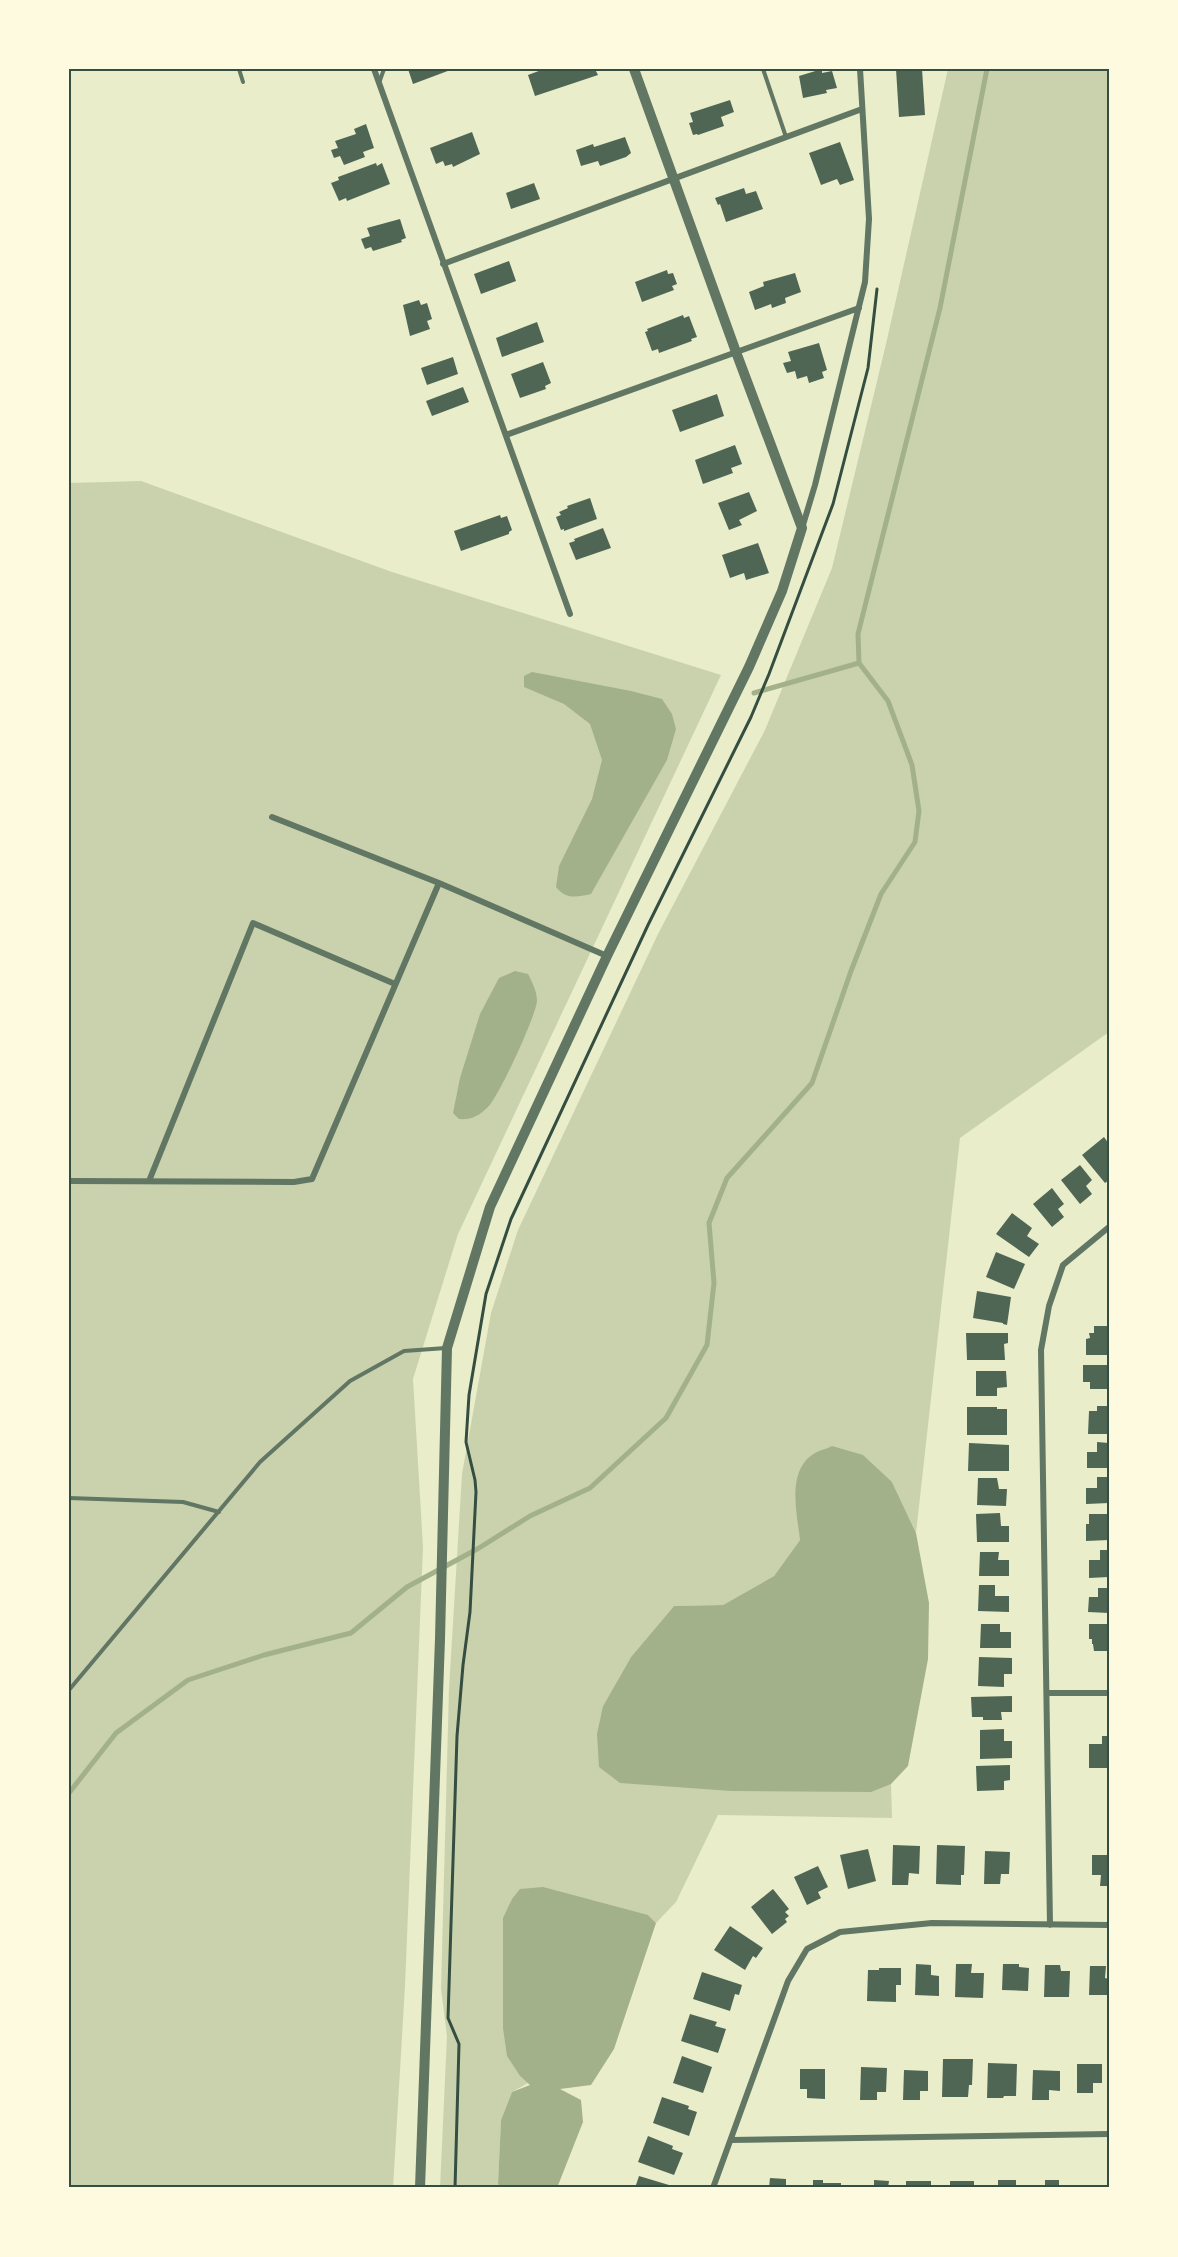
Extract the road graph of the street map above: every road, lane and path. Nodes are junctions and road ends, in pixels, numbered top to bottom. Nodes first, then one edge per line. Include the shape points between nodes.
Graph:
1 (239, 69) edge
2 (374, 69) edge
3 (384, 69) edge
4 (634, 69) edge
5 (763, 69) edge
6 (860, 69) edge
7 (243, 82) dead end
8 (379, 84) junction
9 (862, 109) junction
10 (786, 137) junction
11 (673, 178) junction
12 (443, 264) junction
13 (859, 308) junction
14 (736, 352) junction
15 (506, 435) junction
16 (802, 528) junction
17 (570, 614) dead end
18 (770, 674) dead end
19 (272, 817) dead end
20 (439, 883) junction
21 (607, 956) junction
22 (395, 984) junction
23 (69, 1181) edge
24 (149, 1181) junction
25 (1109, 1227) edge
26 (447, 1348) junction
27 (69, 1498) edge
28 (219, 1512) junction
29 (69, 1690) edge
30 (1047, 1693) junction
31 (1109, 1693) edge
32 (1050, 1925) junction
33 (1109, 1925) edge
34 (1109, 2134) edge
35 (731, 2140) junction
36 (420, 2188) edge
37 (455, 2188) edge
38 (713, 2188) edge

1 - 7 lane
2 - 8 street
3 - 8 lane
4 - 11 street
5 - 10 lane
6 - 9 street
8 - 12 street
9 - 10 street
9 - 13 street via 869,219
10 - 11 street
11 - 12 street
11 - 14 street
12 - 15 street
13 - 14 street
13 - 16 street
14 - 15 street
14 - 16 street
15 - 17 street
16 - 21 street via 782,591 749,667
18 - 37 path via 511,1219 486,1294 469,1395 466,1442 476,1492 470,1612 457,1736 448,2018 459,2044
19 - 20 street
20 - 21 street
20 - 22 street
21 - 26 street via 490,1207
22 - 24 street via 312,1179
22 - 24 street via 253,923
23 - 24 street
25 - 30 street via 1063,1265 1048,1306 1041,1350
26 - 28 lane via 404,1351 350,1381 260,1462
26 - 36 street
27 - 28 lane via 183,1502
28 - 29 lane
30 - 31 street
30 - 32 street
32 - 33 street
32 - 35 street via 932,1923 840,1932 807,1949 788,1981
34 - 35 street
35 - 38 street

